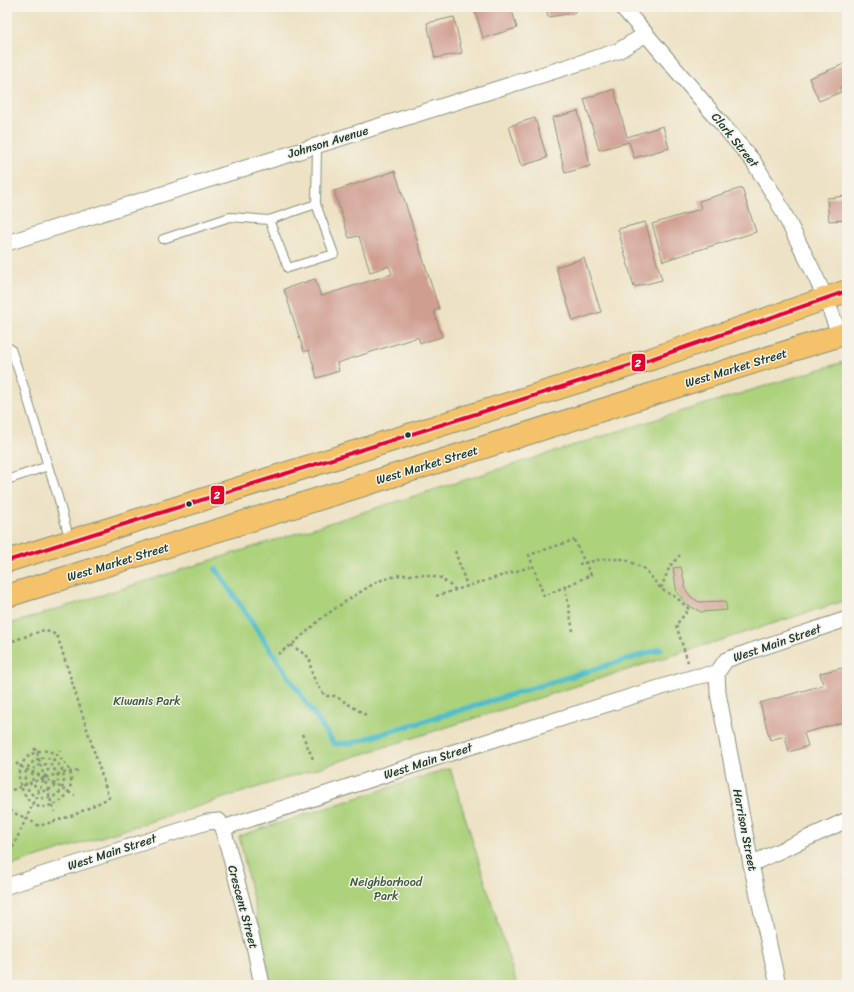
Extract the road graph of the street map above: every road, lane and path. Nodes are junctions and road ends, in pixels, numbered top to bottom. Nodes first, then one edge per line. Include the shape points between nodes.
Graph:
1 (622, 7) edge
2 (646, 34) junction
3 (317, 146) junction
4 (316, 204) junction
5 (269, 220) junction
6 (163, 239) dead end
7 (7, 243) edge
8 (847, 291) edge
9 (826, 299) junction
10 (843, 335) edge
11 (7, 347) edge
12 (48, 466) junction
13 (7, 480) edge
14 (70, 541) junction
15 (454, 551) dead end
16 (680, 555) dead end
17 (7, 561) edge
18 (584, 563) junction
19 (579, 564) dead end
20 (533, 566) junction
21 (467, 586) junction
22 (565, 587) junction
23 (661, 589) junction
24 (456, 590) junction
25 (7, 596) edge
26 (436, 596) dead end
27 (847, 620) edge
28 (573, 631) dead end
29 (7, 642) edge
30 (291, 645) junction
31 (278, 654) dead end
32 (717, 673) junction
33 (694, 677) junction
34 (366, 715) dead end
35 (302, 734) dead end
36 (34, 748) dead end
37 (60, 750) dead end
38 (37, 752) junction
39 (57, 755) junction
40 (39, 759) junction
41 (54, 760) junction
42 (313, 760) dead end
43 (16, 763) dead end
44 (40, 764) junction
45 (51, 765) junction
46 (21, 767) junction
47 (26, 770) junction
48 (78, 771) dead end
49 (32, 772) junction
50 (70, 772) junction
51 (64, 773) junction
52 (57, 774) junction
53 (44, 777) junction
54 (33, 782) junction
55 (26, 785) junction
56 (56, 785) junction
57 (21, 787) junction
58 (62, 789) junction
59 (12, 790) dead end
60 (39, 791) junction
61 (48, 791) junction
62 (68, 793) junction
63 (75, 795) dead end
64 (36, 797) junction
65 (50, 798) junction
66 (7, 800) edge
67 (33, 804) junction
68 (52, 805) junction
69 (55, 812) dead end
70 (26, 818) junction
71 (847, 820) edge
72 (223, 828) junction
73 (10, 853) dead end
74 (751, 864) junction
75 (7, 886) edge
76 (262, 985) edge
77 (778, 985) edge

1 - 2 street, Clark Street
2 - 3 street, Johnson Avenue via 618,51
2 - 9 street, Clark Street via 753,161 777,200
3 - 4 lane
3 - 7 street, Johnson Avenue
4 - 5 lane
4 - 5 lane via 334,254 288,268
5 - 6 lane via 230,217
8 - 9 main road
9 - 10 street, Clark Street
9 - 14 main road via 654,358
10 - 25 main road, West Market Street
11 - 12 lane via 11,349
12 - 13 lane
12 - 14 lane
14 - 17 main road
15 - 21 path
16 - 23 path via 670,566
18 - 19 path
18 - 20 path via 574,540 529,555
18 - 22 path via 591,575
18 - 23 path via 603,559 624,560 644,569
20 - 21 path
20 - 22 path via 544,596
21 - 24 path
22 - 28 path
23 - 33 path via 689,609 676,625
24 - 26 path
24 - 30 path via 441,578 422,574 400,574 378,581 323,617
27 - 32 street, West Main Street via 726,660
29 - 70 path via 44,630 57,635 109,798 74,815 39,826
30 - 31 path
30 - 34 path via 310,658 310,669 325,696 335,696
32 - 33 street, West Main Street
32 - 74 street, Harrison Street via 718,693
33 - 72 street, West Main Street
35 - 42 path
36 - 38 path
37 - 39 path
38 - 39 path via 50,751
38 - 40 path
38 - 46 path via 27,758
39 - 41 path
39 - 50 path via 66,763
40 - 41 path
40 - 44 path
40 - 47 path via 32,762
41 - 45 path
41 - 51 path
43 - 46 path
44 - 45 path
44 - 49 path
44 - 53 path
45 - 52 path
45 - 53 path
46 - 47 path
46 - 57 path via 18,778
47 - 49 path
47 - 55 path
48 - 50 path
49 - 53 path
49 - 54 path
50 - 51 path
50 - 62 path via 71,783
51 - 52 path
51 - 58 path
52 - 53 path
52 - 56 path
53 - 54 path
53 - 56 path
53 - 60 path
53 - 61 path
54 - 55 path
54 - 60 path
55 - 57 path
55 - 64 path
56 - 58 path
56 - 61 path
57 - 59 path
57 - 67 path via 26,798
58 - 62 path
58 - 65 path
60 - 61 path
60 - 64 path
61 - 65 path
62 - 63 path
62 - 68 path
64 - 65 path
64 - 67 path
65 - 68 path
66 - 70 path via 11,812
67 - 68 path via 44,807
67 - 70 path
68 - 69 path
70 - 73 path
71 - 74 street
72 - 75 street, West Main Street via 219,821 207,822
72 - 76 street, Crescent Street
74 - 77 street, Harrison Street

